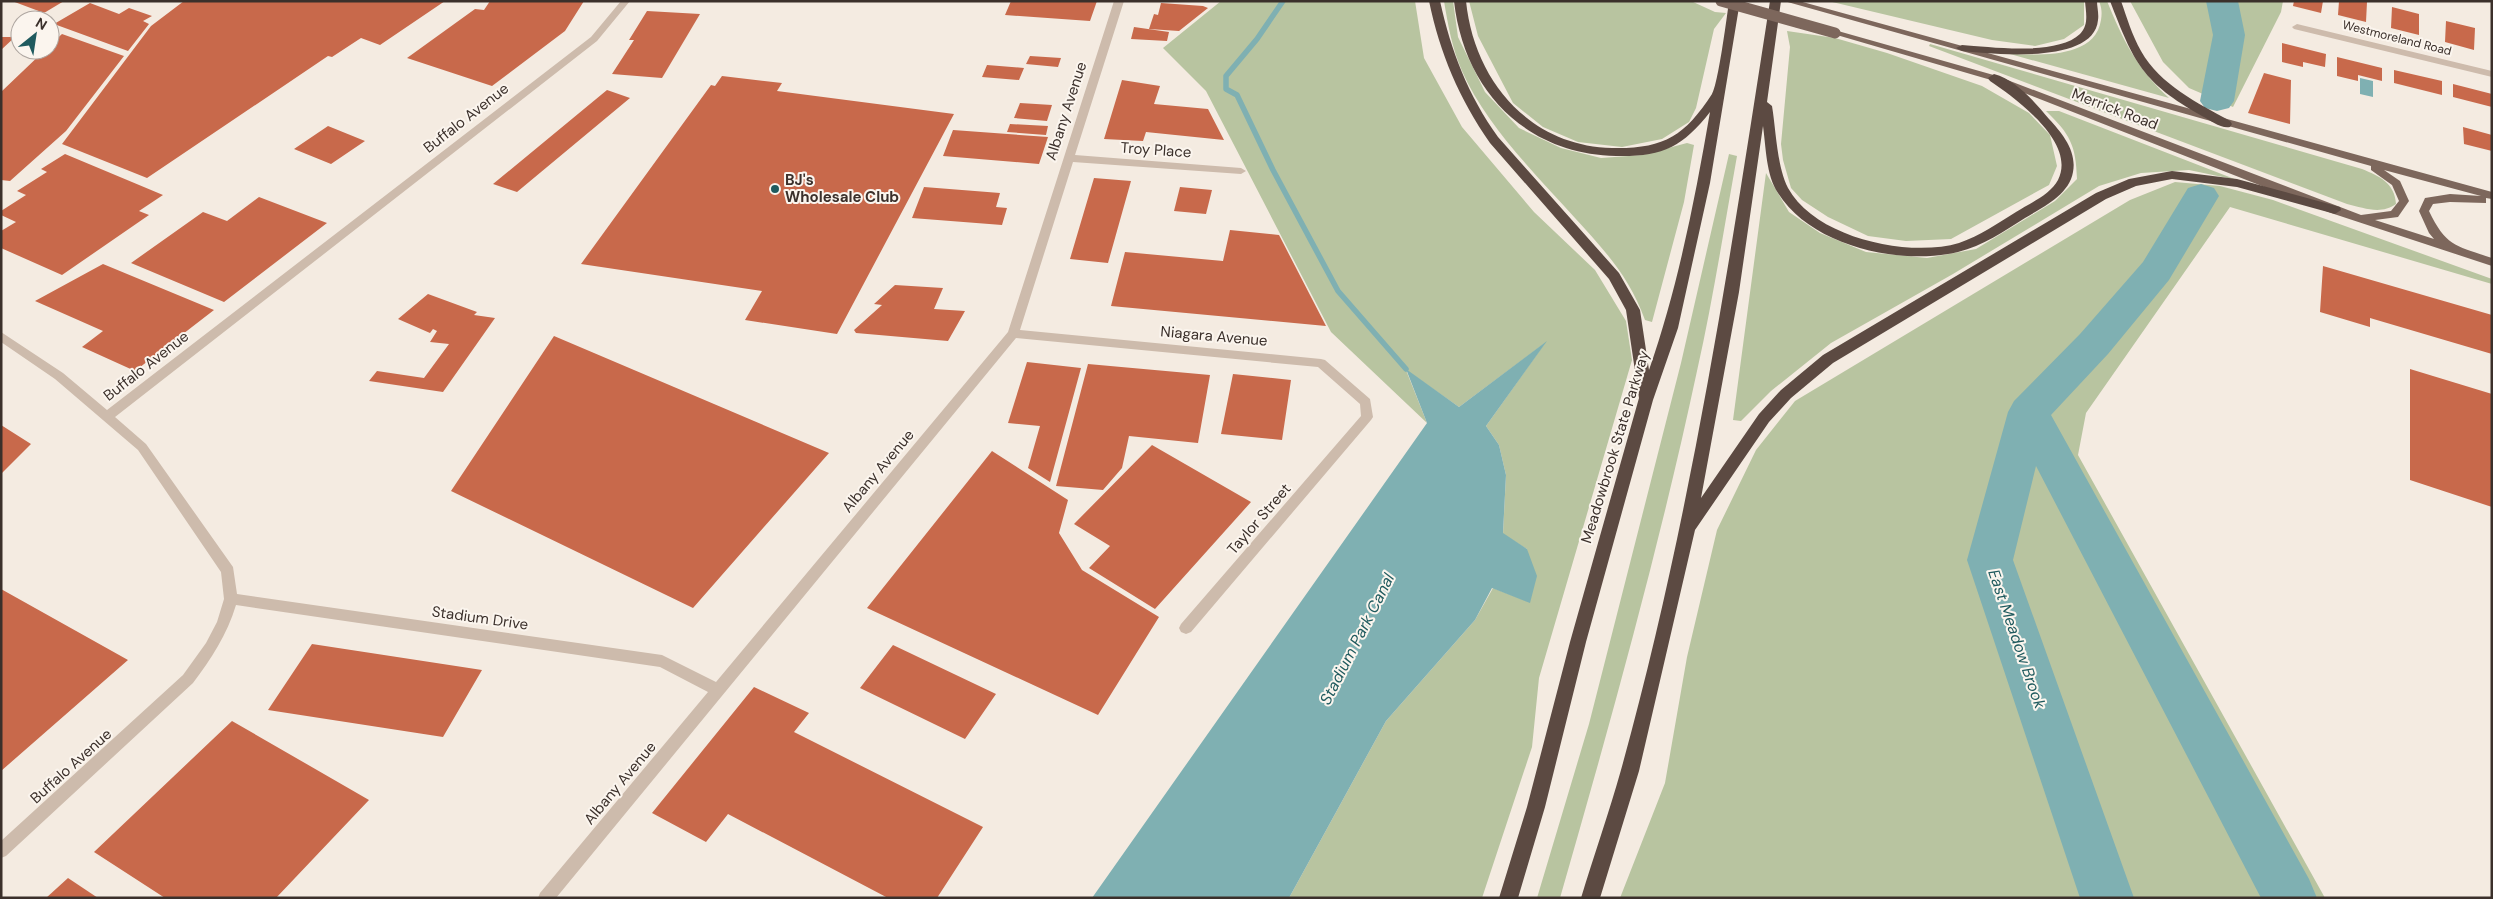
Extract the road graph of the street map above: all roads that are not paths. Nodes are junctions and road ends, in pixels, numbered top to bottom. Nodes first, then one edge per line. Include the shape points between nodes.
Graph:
1 (626, 1) edge
2 (1119, 1) edge
3 (1434, 1) edge
4 (1460, 1) edge
5 (1721, 1) edge
6 (1735, 1) edge
7 (1776, 1) edge
8 (1788, 1) edge
9 (2091, 1) edge
10 (2115, 1) edge
11 (2297, 27) dead end
12 (1962, 48) junction
13 (2492, 74) edge
14 (1994, 78) junction
15 (1764, 94) junction
16 (1717, 96) junction
17 (2226, 124) junction
18 (2341, 155) junction
19 (1068, 158) junction
20 (1241, 171) dead end
21 (2492, 196) edge
22 (2492, 202) edge
23 (2335, 210) junction
24 (2453, 250) junction
25 (2492, 262) edge
26 (1013, 334) junction
27 (1, 336) edge
28 (1646, 400) junction
29 (106, 418) junction
30 (1356, 430) joint
31 (1687, 531) junction
32 (230, 600) junction
33 (1186, 628) dead end
34 (718, 690) junction
35 (1, 852) edge
36 (546, 898) edge
37 (1508, 898) edge
38 (1590, 898) edge

1 - 29 street, Buffalo Avenue via 594,39
2 - 19 street, Albany Avenue
3 - 28 highway via 1452,70 1479,120 1614,276 1633,310
4 - 16 highway via 1471,49 1502,104 1518,120 1541,135 1564,144 1613,152 1660,147 1679,138
5 - 14 main road, Merrick Road, bridge
6 - 16 highway, Meadowbrook State Parkway
7 - 15 highway
8 - 12 main road, Merrick Road
9 - 12 highway via 2091,29 2084,38 2065,47 2039,52
10 - 17 highway via 2140,60 2165,88
11 - 13 street, Westmoreland Road
12 - 17 main road, Merrick Road
14 - 15 highway via 2017,93 2060,140 2068,165 2066,176 2049,198 1978,240 1957,249 1931,252 1881,249 1846,238 1814,222 1795,206 1782,190
14 - 23 main road, Merrick Road
15 - 31 highway via 1732,292
16 - 28 highway, Meadowbrook State Parkway via 1704,183 1671,328
17 - 18 main road, Merrick Road
18 - 21 main road, Merrick Road
18 - 23 main road via 2372,166 2396,183 2404,201 2394,214 2368,218
19 - 20 street, Troy Place
19 - 26 street, Albany Avenue
22 - 24 main road via 2450,198 2429,201 2424,210 2434,233
23 - 24 main road, Merrick Road
23 - 31 highway via 2237,183 2172,175 2133,182 2101,196 1828,359 1786,394 1764,418
24 - 25 main road, Merrick Road
26 - 30 street, Niagara Avenue via 1321,363 1366,402 1367,417
26 - 34 street, Albany Avenue
27 - 29 street via 59,376
28 - 37 highway, Meadowbrook State Parkway via 1578,642 1536,807
29 - 32 street, Buffalo Avenue via 142,448 228,571
30 - 33 street, Taylor Street
31 - 38 highway via 1630,771
32 - 34 street, Stadium Drive via 662,660
32 - 35 street, Buffalo Avenue via 224,622 211,647 188,678
34 - 36 street, Albany Avenue

